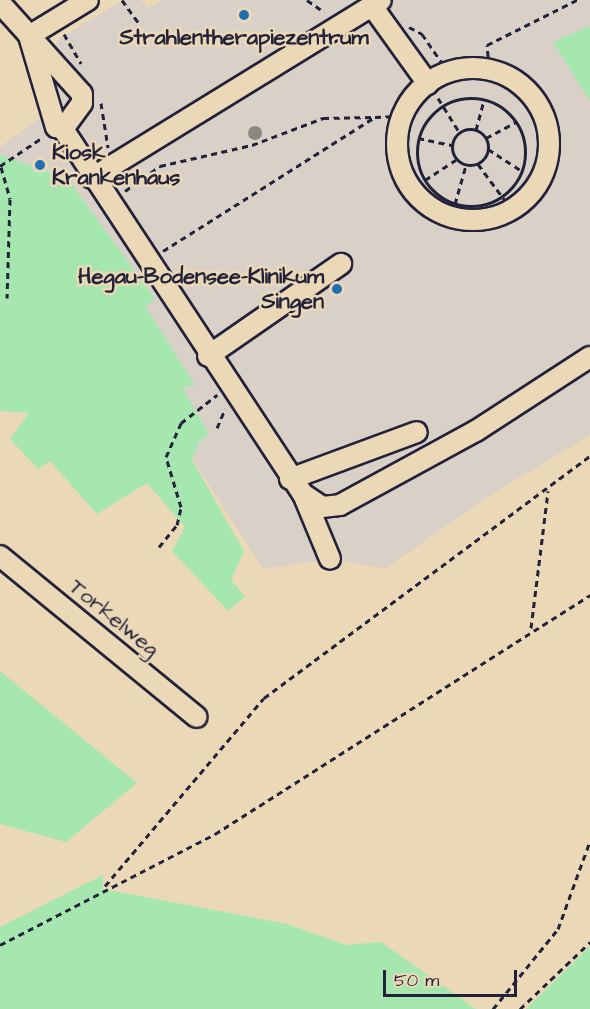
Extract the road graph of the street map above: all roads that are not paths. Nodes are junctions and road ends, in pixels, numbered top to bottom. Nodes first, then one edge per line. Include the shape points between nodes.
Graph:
1 (88, 0) edge
2 (0, 3) edge
3 (377, 3) edge
4 (29, 36) junction
5 (428, 84) junction
6 (59, 128) junction
7 (92, 178) junction
8 (341, 264) dead end
9 (208, 356) junction
10 (590, 357) edge
11 (417, 432) dead end
12 (296, 486) junction
13 (0, 556) edge
14 (330, 559) dead end
15 (197, 717) dead end

1 - 4 street
2 - 4 street
3 - 5 street
3 - 7 street
4 - 6 street
4 - 6 street via 82,94 82,104
5 - 5 street via 401,116 399,163 423,202 466,220 510,207 543,177 549,132 529,91 489,67 472,64
6 - 7 street
7 - 9 street via 116,198 156,255
8 - 9 street
9 - 12 street
10 - 12 street via 476,431 340,505 321,507
11 - 12 street
12 - 14 street
13 - 15 street, Torkelweg

